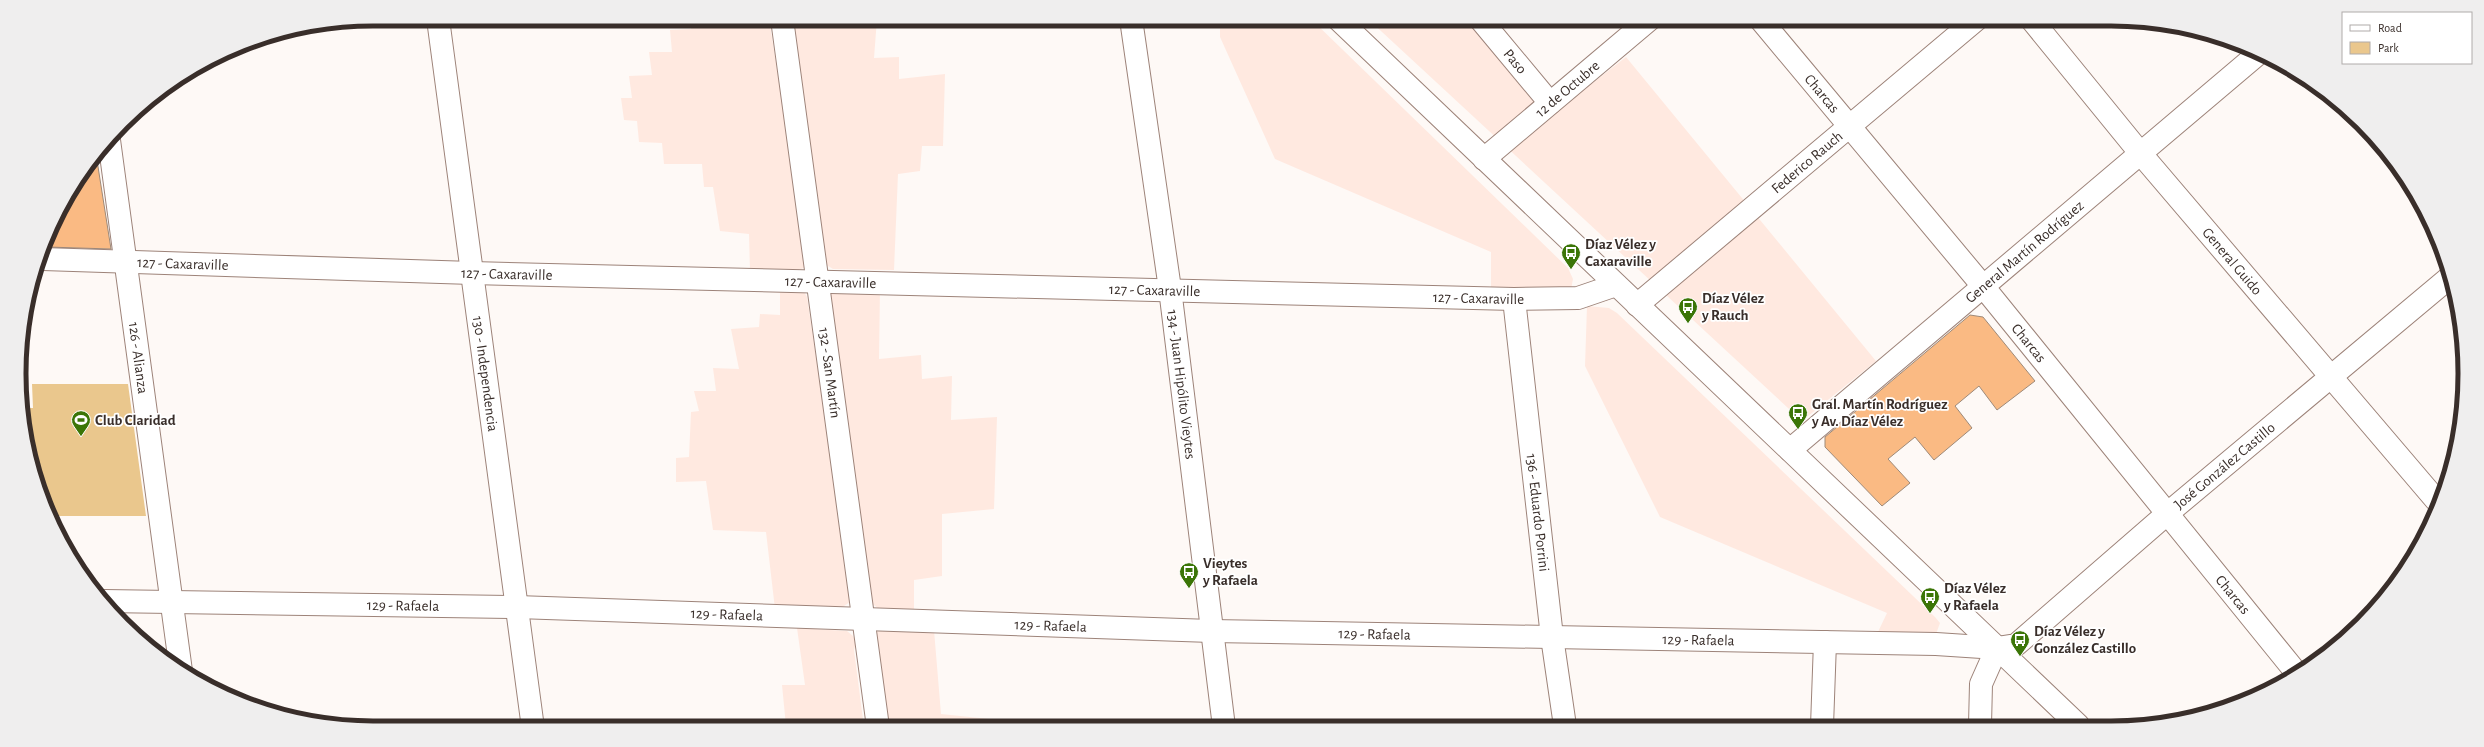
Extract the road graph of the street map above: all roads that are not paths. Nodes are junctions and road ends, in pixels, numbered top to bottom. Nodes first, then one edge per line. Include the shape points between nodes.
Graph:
1 (439, 26) edge
2 (783, 26) edge
3 (1133, 26) edge
4 (1345, 26) edge
5 (1486, 26) edge
6 (1642, 26) edge
7 (1766, 26) edge
8 (1969, 26) edge
9 (2037, 26) edge
10 (2254, 57) edge
11 (1550, 103) junction
12 (1849, 126) junction
13 (110, 147) edge
14 (2141, 154) junction
15 (1484, 159) junction
16 (45, 259) edge
17 (125, 260) junction
18 (472, 273) junction
19 (818, 281) junction
20 (2445, 281) edge
21 (1616, 285) junction
22 (1982, 286) junction
23 (1170, 289) junction
24 (1514, 298) junction
25 (1637, 305) junction
26 (2331, 375) junction
27 (1790, 450) junction
28 (2435, 499) edge
29 (2168, 513) junction
30 (111, 601) edge
31 (171, 603) junction
32 (517, 607) junction
33 (863, 621) junction
34 (1211, 631) junction
35 (1552, 637) junction
36 (1825, 642) junction
37 (1997, 648) junction
38 (180, 662) edge
39 (2292, 669) edge
40 (532, 721) edge
41 (877, 721) edge
42 (1223, 721) edge
43 (1564, 721) edge
44 (1822, 721) edge
45 (1980, 721) edge
46 (2074, 721) edge

1 - 18 street, 130 - Independencia
2 - 19 street, 132 - San Martín
3 - 23 street, 134 - Juan Hipólito Vieytes
4 - 15 street
5 - 11 street, Paso
6 - 11 street, 12 de Octubre
7 - 12 street, Charcas
8 - 12 street, Federico Rauch
9 - 14 street, General Guido
10 - 14 street, General Martín Rodríguez
11 - 15 street, 12 de Octubre
12 - 22 street, Charcas
12 - 25 street, Federico Rauch
13 - 17 street, 126 - Alianza
14 - 22 street, General Martín Rodríguez
14 - 26 street, General Guido
15 - 21 street
16 - 17 street, 127 - Caxaraville
17 - 18 street, 127 - Caxaraville
17 - 31 street, 126 - Alianza
18 - 19 street, 127 - Caxaraville
18 - 32 street, 130 - Independencia
19 - 23 street, 127 - Caxaraville
19 - 33 street, 132 - San Martín
20 - 26 street, José González Castillo
21 - 24 street, 127 - Caxaraville via 1578,298
21 - 25 street
22 - 27 street, General Martín Rodríguez
22 - 29 street, Charcas
23 - 24 street, 127 - Caxaraville
23 - 34 street, 134 - Juan Hipólito Vieytes
24 - 35 street, 136 - Eduardo Porrini
25 - 27 street
26 - 28 street, General Guido
26 - 29 street, José González Castillo
27 - 37 street
29 - 37 street, José González Castillo via 2016,644
29 - 39 street, Charcas
30 - 31 street, 129 - Rafaela
31 - 32 street, 129 - Rafaela
31 - 38 street, 126 - Alianza
32 - 33 street, 129 - Rafaela
32 - 40 street, 130 - Independencia
33 - 34 street, 129 - Rafaela
33 - 41 street, 132 - San Martín
34 - 35 street, 129 - Rafaela
34 - 42 street, 134 - Juan Hipólito Vieytes
35 - 36 street, 129 - Rafaela
35 - 43 street, 136 - Eduardo Porrini
36 - 37 street, 129 - Rafaela
36 - 44 street
37 - 45 street via 1981,684
37 - 46 street

